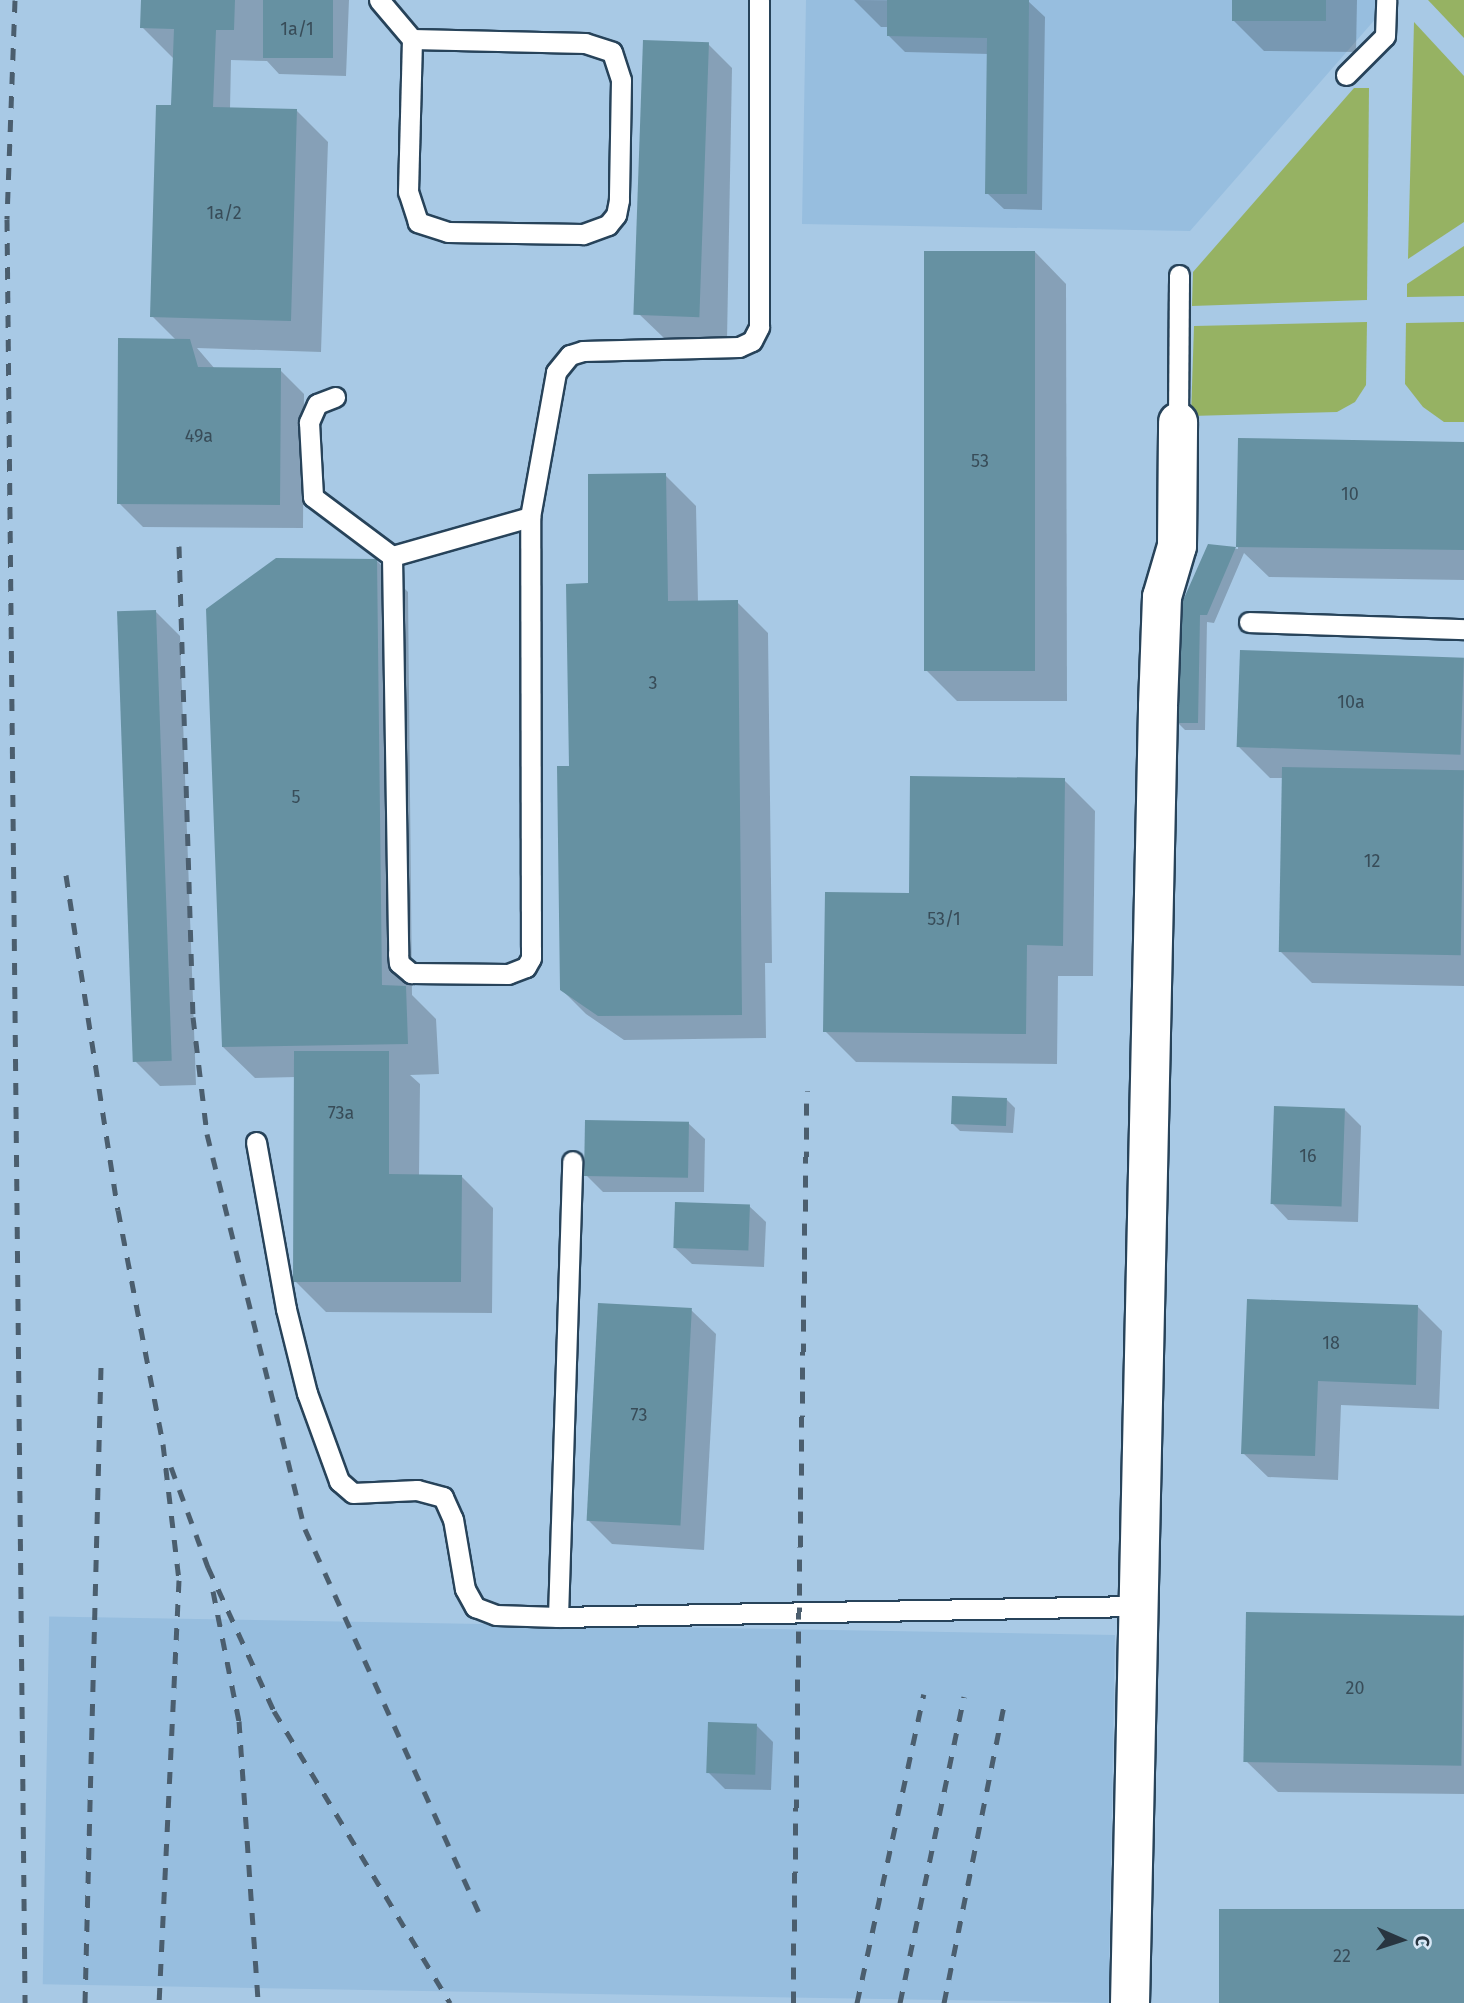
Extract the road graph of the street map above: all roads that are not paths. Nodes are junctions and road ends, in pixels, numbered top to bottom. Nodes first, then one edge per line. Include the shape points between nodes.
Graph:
1 (379, 0) edge
2 (759, 0) edge
3 (1386, 0) edge
4 (412, 39) junction
5 (1346, 75) dead end
6 (1179, 275) dead end
7 (335, 397) dead end
8 (1178, 422) joint
9 (530, 517) junction
10 (393, 556) junction
11 (1249, 622) dead end
12 (1464, 629) edge
13 (256, 1142) dead end
14 (572, 1161) dead end
15 (1135, 1606) junction
16 (558, 1618) junction
17 (1130, 2003) edge

1 - 4 lane
2 - 9 lane via 759,327 751,341 722,350 597,350 570,355 556,372
3 - 5 lane via 1385,36
4 - 4 lane via 408,192 418,222 449,232 583,234 608,225 619,200 621,80 611,52 586,43
6 - 8 lane
7 - 10 lane via 317,404 309,422 309,488 328,512
8 - 15 street via 1177,546 1161,597
9 - 10 lane
9 - 10 lane via 533,947 526,967 517,972 420,975 399,963
11 - 12 lane
13 - 16 lane via 286,1308 307,1393 338,1481 354,1493 417,1490 443,1497 453,1519 465,1589 475,1607 496,1615
14 - 16 lane
15 - 16 lane
15 - 17 street

